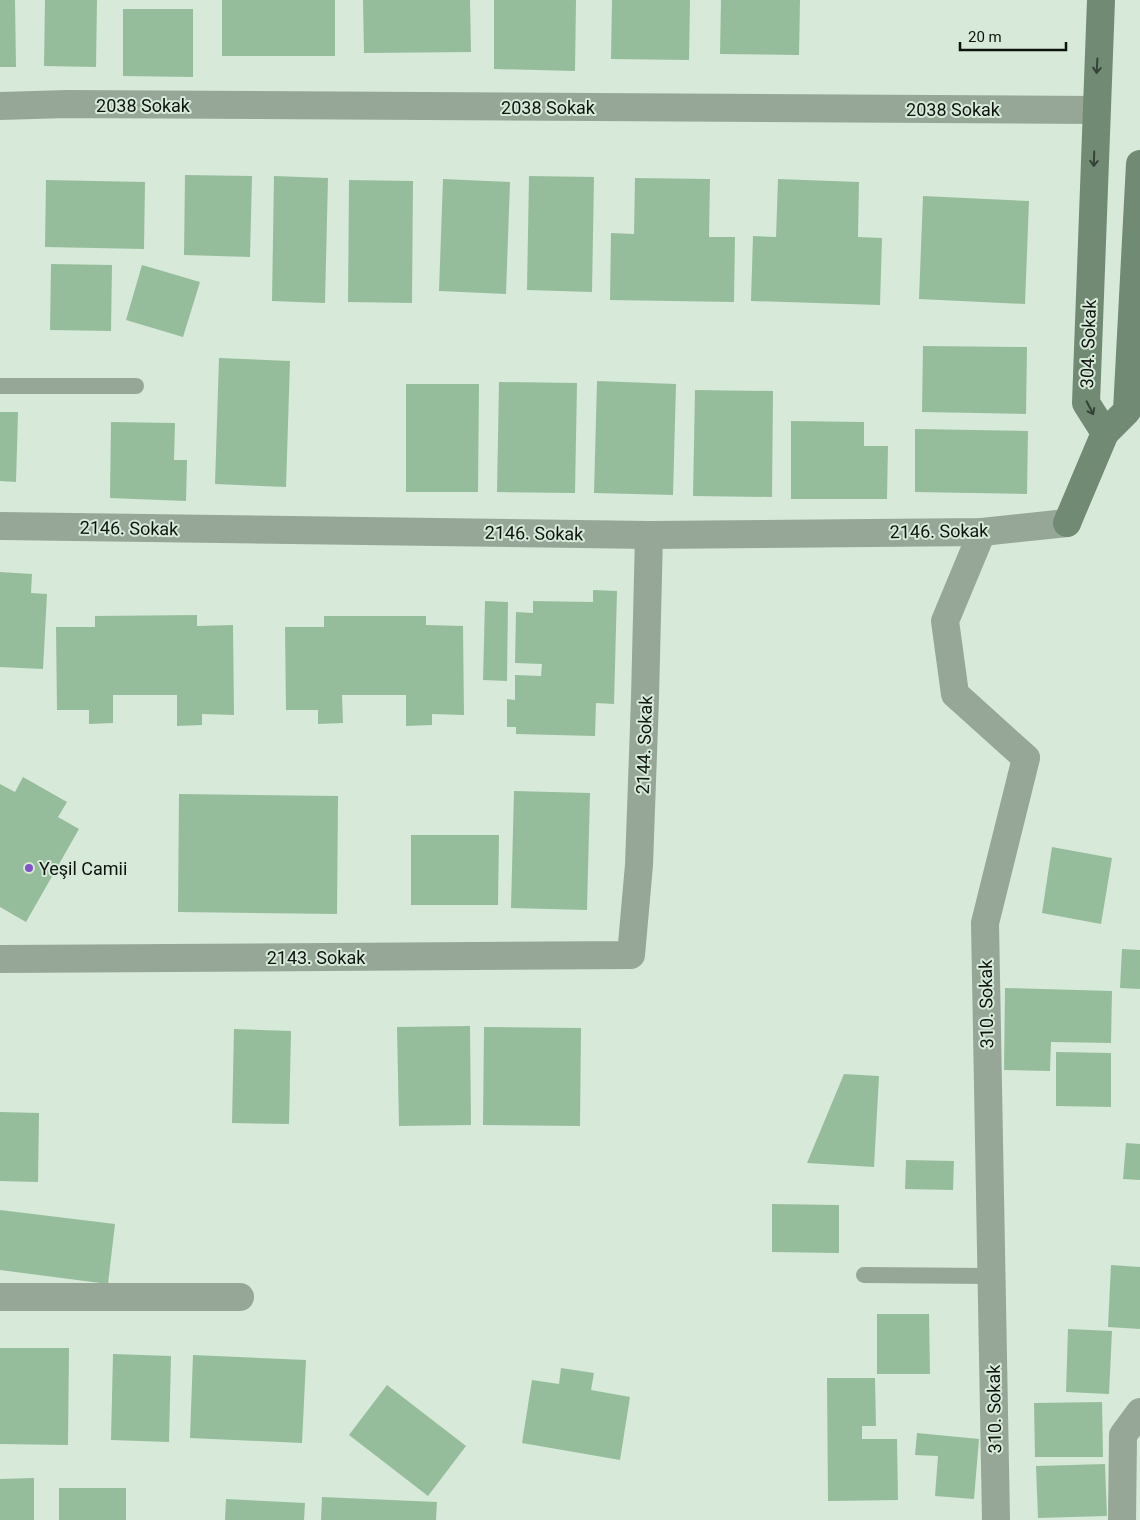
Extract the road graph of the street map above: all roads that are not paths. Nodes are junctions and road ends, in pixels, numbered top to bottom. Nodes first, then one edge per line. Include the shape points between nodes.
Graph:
1 (1100, 0) edge
2 (0, 106) edge
3 (1096, 110) junction
4 (1140, 164) edge
5 (0, 386) edge
6 (136, 386) dead end
7 (1105, 433) junction
8 (0, 526) edge
9 (982, 532) junction
10 (649, 535) junction
11 (631, 955) joint
12 (0, 959) edge
13 (864, 1275) dead end
14 (991, 1276) junction
15 (0, 1297) edge
16 (240, 1297) dead end
17 (1140, 1412) edge
18 (996, 1520) edge
19 (1122, 1520) edge

1 -> 3 street, 304. Sokak
2 - 3 street, 2038 Sokak
3 -> 7 street, 304. Sokak via 1086,403
4 - 7 street via 1127,412
5 - 6 lane
7 - 9 street, 2146. Sokak via 1067,523
8 - 10 street, 2146. Sokak
9 - 10 street, 2146. Sokak
9 - 14 street, 310. Sokak via 945,621 955,694 1026,758 985,923
10 - 11 street, 2144. Sokak via 639,865
11 - 12 street, 2143. Sokak
13 - 14 lane
14 - 18 street, 310. Sokak
15 - 16 street
17 - 19 street via 1123,1435

